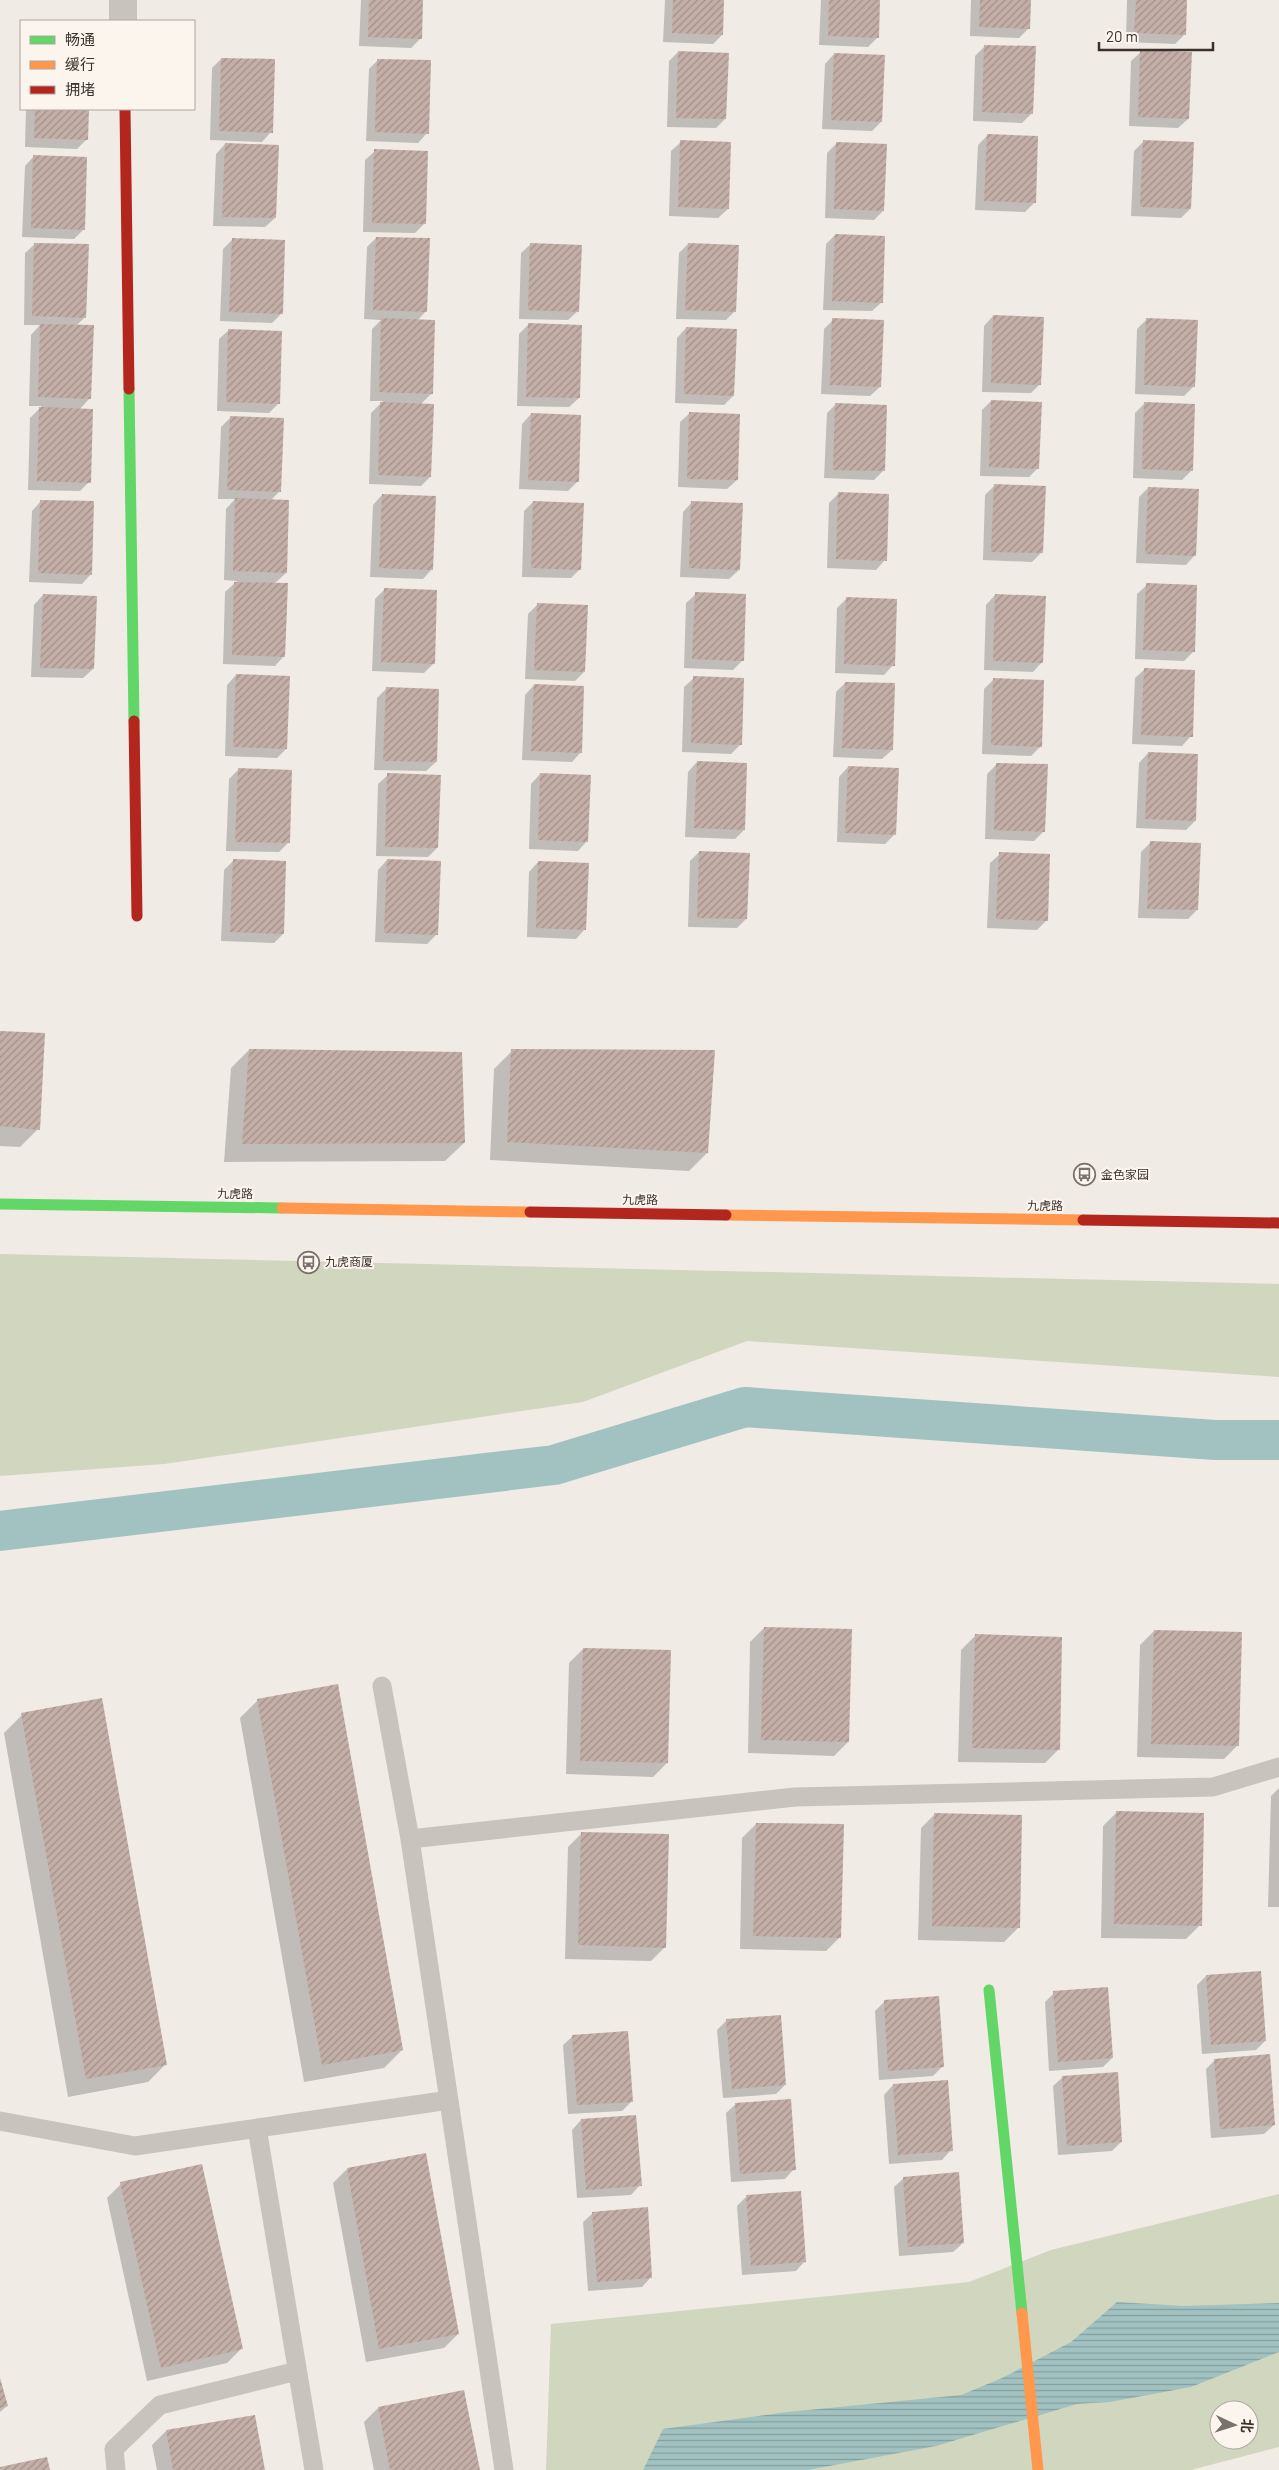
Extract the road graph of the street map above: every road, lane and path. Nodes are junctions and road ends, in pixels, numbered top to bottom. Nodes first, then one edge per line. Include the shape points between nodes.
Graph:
1 (123, 0) edge
2 (123, 20) edge
3 (125, 110) edge
4 (136, 916) dead end
5 (0, 1204) edge
6 (1279, 1223) edge
7 (382, 1686) dead end
8 (1279, 1767) edge
9 (410, 1839) junction
10 (989, 1990) dead end
11 (449, 2100) junction
12 (0, 2121) edge
13 (257, 2128) junction
14 (297, 2371) junction
15 (116, 2470) edge
16 (314, 2470) edge
17 (504, 2470) edge
18 (1038, 2470) edge

1 - 2 street
3 - 4 street
5 - 6 street, 九虎路
7 - 9 lane
8 - 9 lane via 1213,1788 795,1797
9 - 11 lane
10 - 18 street
11 - 13 lane
11 - 17 lane
12 - 13 lane via 135,2146
13 - 14 lane
14 - 15 lane via 160,2405 114,2449
14 - 16 lane

